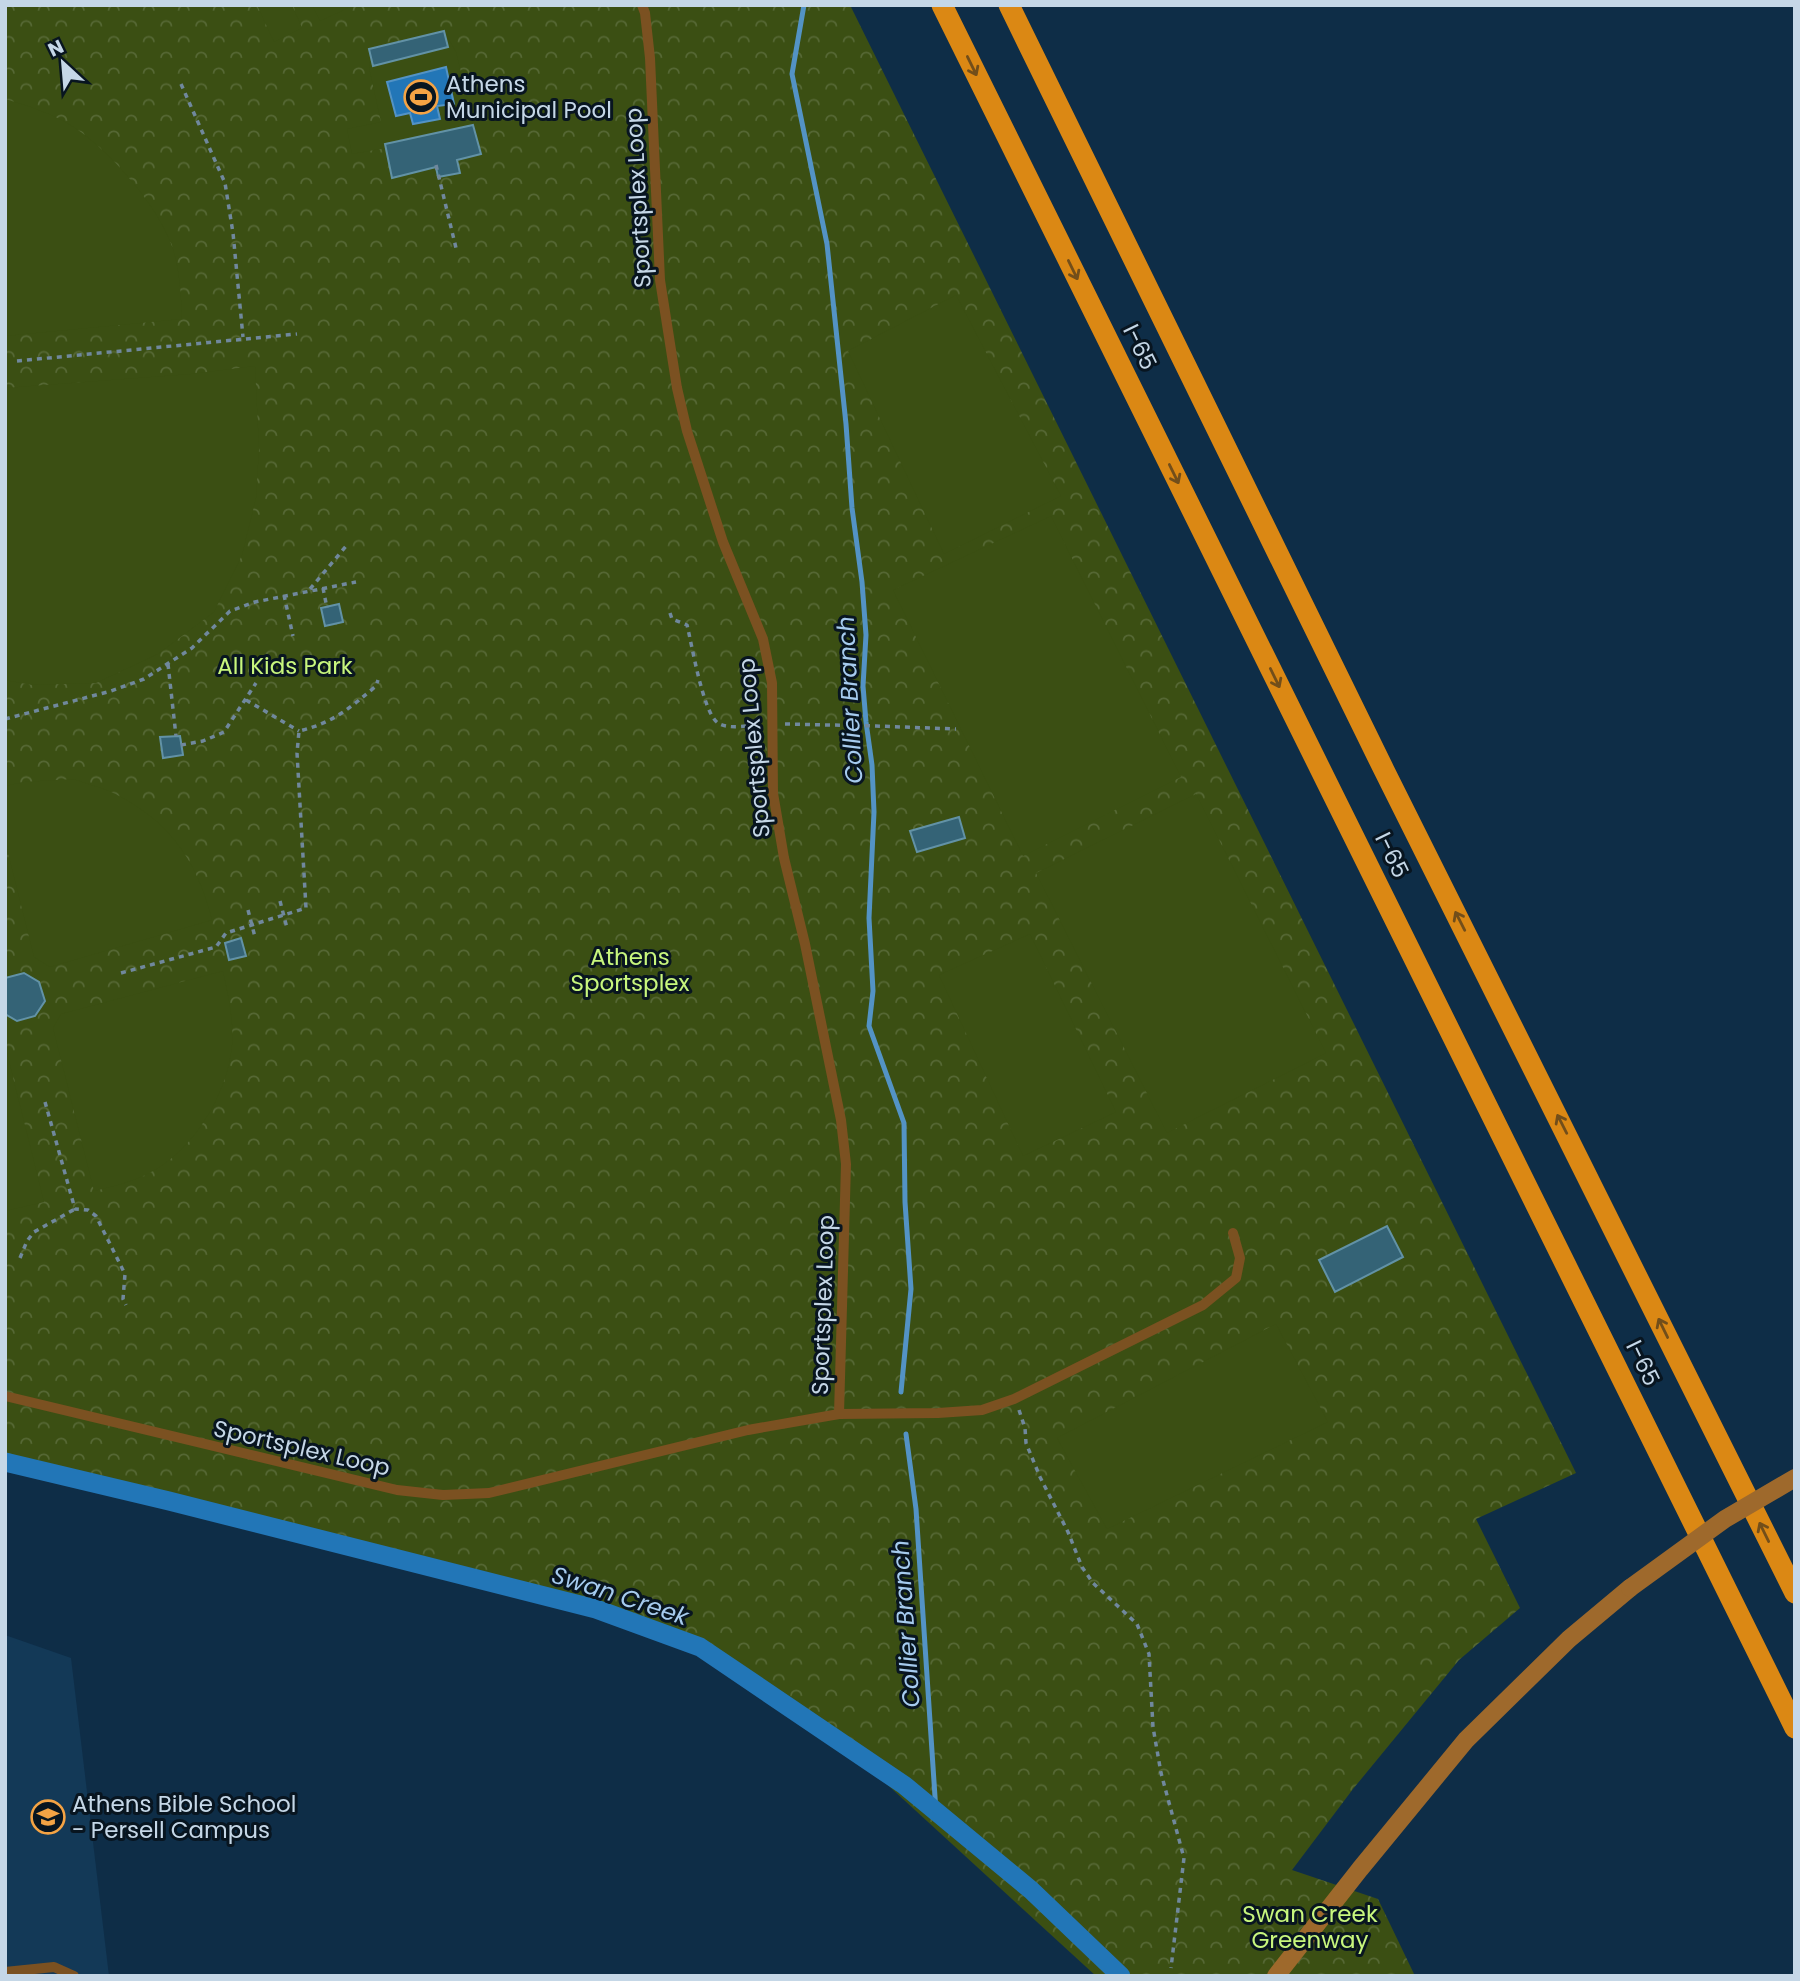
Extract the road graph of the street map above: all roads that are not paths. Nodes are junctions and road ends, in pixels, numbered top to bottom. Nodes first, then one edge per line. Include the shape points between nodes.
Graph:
1 (642, 5) edge
2 (942, 5) edge
3 (1009, 5) edge
4 (1233, 1233) dead end
5 (5, 1396) edge
6 (839, 1414) junction
7 (1795, 1478) edge
8 (1795, 1593) edge
9 (1795, 1728) edge
10 (5, 1972) edge
11 (74, 1976) edge
12 (1276, 1976) edge

1 - 6 lane, Sportsplex Loop via 650,58 660,280 677,388 723,542 763,639 772,683 774,793 784,858 841,1120 846,1164
2 -> 9 highway, I-65
8 -> 3 highway
4 - 6 lane, Sportsplex Loop via 1240,1258 1236,1278 1203,1305 1014,1399 982,1410
5 - 6 lane, Sportsplex Loop via 397,1490 443,1496 489,1493 748,1430
7 - 12 main road, bridge via 1725,1519 1569,1639 1466,1740
10 - 11 lane via 54,1967

